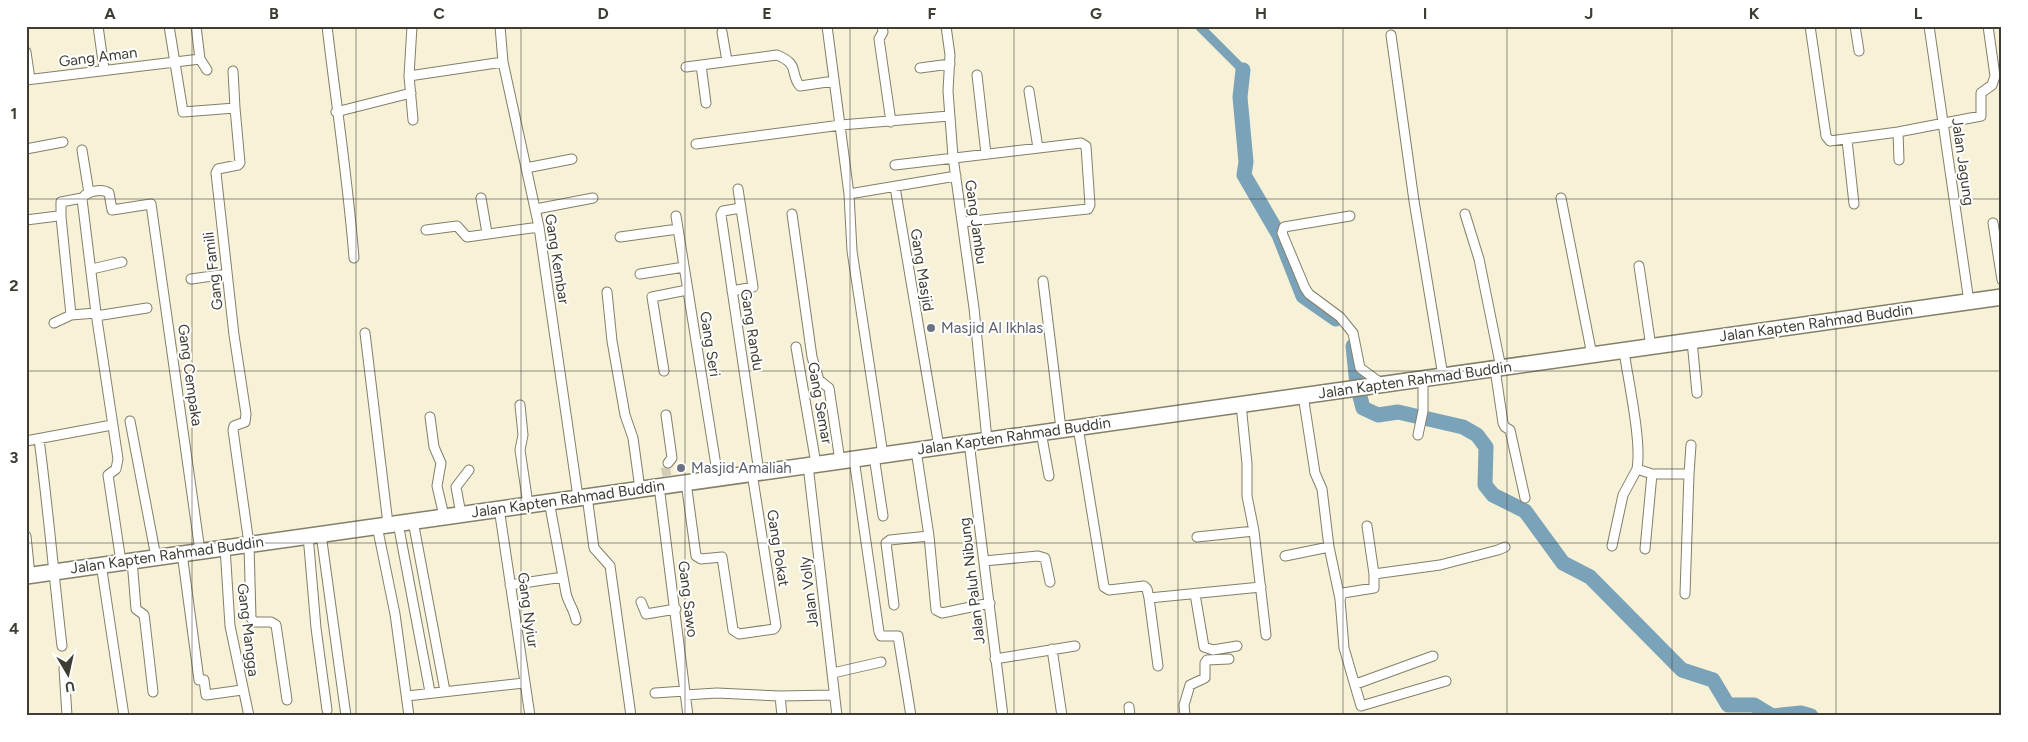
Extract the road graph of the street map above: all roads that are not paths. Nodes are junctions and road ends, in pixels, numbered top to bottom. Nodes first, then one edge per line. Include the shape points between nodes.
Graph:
1 (98, 26) edge
2 (168, 26) edge
3 (196, 26) edge
4 (327, 26) edge
5 (412, 26) edge
6 (500, 26) edge
7 (827, 26) edge
8 (882, 26) edge
9 (946, 26) edge
10 (1810, 26) edge
11 (1855, 26) edge
12 (1929, 26) edge
13 (1988, 26) edge
14 (722, 32) dead end
15 (1391, 36) dead end
16 (1859, 51) dead end
17 (26, 52) edge
18 (200, 59) junction
19 (727, 61) junction
20 (173, 62) junction
21 (503, 62) junction
22 (950, 64) junction
23 (701, 65) junction
24 (686, 67) dead end
25 (920, 68) dead end
26 (104, 70) junction
27 (207, 70) dead end
28 (233, 71) dead end
29 (977, 75) dead end
30 (409, 76) junction
31 (28, 79) edge
32 (834, 81) junction
33 (1029, 91) dead end
34 (411, 93) junction
35 (706, 103) dead end
36 (235, 108) junction
37 (336, 112) junction
38 (949, 116) junction
39 (413, 120) dead end
40 (891, 122) junction
41 (1943, 124) junction
42 (840, 125) junction
43 (1898, 132) junction
44 (1847, 140) junction
45 (63, 142) dead end
46 (696, 144) dead end
47 (1038, 148) junction
48 (26, 149) edge
49 (82, 150) dead end
50 (986, 154) junction
51 (953, 157) junction
52 (572, 159) dead end
53 (1899, 160) dead end
54 (895, 165) dead end
55 (526, 168) junction
56 (956, 176) junction
57 (894, 187) junction
58 (738, 189) dead end
59 (849, 194) junction
60 (86, 195) junction
61 (481, 198) dead end
62 (593, 198) dead end
63 (1561, 198) dead end
64 (1854, 204) dead end
65 (741, 208) junction
66 (536, 209) junction
67 (792, 214) dead end
68 (1465, 214) dead end
69 (676, 216) dead end
70 (1350, 216) dead end
71 (61, 217) junction
72 (26, 220) edge
73 (963, 222) junction
74 (1994, 223) dead end
75 (539, 227) junction
76 (678, 229) junction
77 (426, 230) dead end
78 (487, 233) junction
79 (620, 237) dead end
80 (354, 258) dead end
81 (122, 262) dead end
82 (1639, 266) dead end
83 (684, 267) junction
84 (92, 269) junction
85 (227, 274) junction
86 (640, 274) dead end
87 (191, 279) dead end
88 (2002, 280) edge
89 (1043, 281) dead end
90 (687, 290) junction
91 (732, 291) junction
92 (607, 292) dead end
93 (2002, 297) edge
94 (1969, 302) junction
95 (147, 308) dead end
96 (96, 314) junction
97 (71, 315) junction
98 (54, 323) dead end
99 (365, 333) dead end
100 (1692, 341) junction
101 (796, 347) dead end
102 (1650, 347) junction
103 (1624, 350) junction
104 (1592, 355) junction
105 (1498, 368) junction
106 (664, 371) dead end
107 (1443, 376) junction
108 (1423, 379) junction
109 (1383, 384) junction
110 (1697, 393) dead end
111 (1303, 395) junction
112 (1241, 404) junction
113 (520, 405) dead end
114 (666, 415) dead end
115 (430, 417) dead end
116 (130, 420) dead end
117 (112, 425) junction
118 (1078, 427) junction
119 (1061, 429) junction
120 (1041, 432) junction
121 (1418, 434) dead end
122 (38, 439) junction
123 (26, 440) edge
124 (987, 440) junction
125 (969, 442) junction
126 (1691, 445) dead end
127 (939, 446) junction
128 (916, 450) junction
129 (879, 455) junction
130 (847, 460) junction
131 (668, 463) tunnel mouth
132 (812, 464) junction
133 (1637, 468) junction
134 (469, 470) dead end
135 (756, 472) junction
136 (1652, 474) junction
137 (1689, 474) junction
138 (1049, 476) dead end
139 (718, 478) junction
140 (664, 482) junction
141 (686, 482) junction
142 (640, 489) junction
143 (583, 497) junction
144 (1525, 498) dead end
145 (550, 501) junction
146 (528, 504) junction
147 (499, 508) junction
148 (461, 514) junction
149 (444, 516) junction
150 (884, 516) dead end
151 (394, 523) junction
152 (1367, 526) dead end
153 (1254, 531) junction
154 (314, 534) junction
155 (26, 536) edge
156 (929, 536) junction
157 (1197, 537) dead end
158 (249, 544) junction
159 (1505, 546) dead end
160 (1612, 546) dead end
161 (225, 547) junction
162 (1329, 547) junction
163 (200, 550) junction
164 (1645, 550) dead end
165 (182, 553) junction
166 (1285, 556) dead end
167 (156, 557) junction
168 (126, 561) junction
169 (984, 561) junction
170 (90, 566) junction
171 (53, 572) junction
172 (1374, 574) junction
173 (28, 576) edge
174 (563, 577) junction
175 (1050, 582) dead end
176 (510, 584) junction
177 (1261, 587) junction
178 (1195, 594) junction
179 (1685, 594) dead end
180 (1149, 598) junction
181 (1340, 599) junction
182 (642, 602) dead end
183 (894, 605) dead end
184 (990, 605) junction
185 (676, 609) junction
186 (576, 620) dead end
187 (1266, 635) dead end
188 (62, 646) dead end
189 (1075, 646) dead end
190 (1237, 646) dead end
191 (1052, 649) junction
192 (1433, 656) dead end
193 (995, 659) junction
194 (1229, 659) dead end
195 (881, 662) dead end
196 (1158, 666) dead end
197 (64, 668) dead end
198 (832, 673) junction
199 (1446, 681) dead end
200 (524, 682) junction
201 (1356, 684) junction
202 (242, 690) junction
203 (445, 691) junction
204 (153, 692) dead end
205 (430, 692) junction
206 (655, 693) dead end
207 (685, 693) junction
208 (834, 695) junction
209 (407, 696) junction
210 (780, 696) junction
211 (286, 700) dead end
212 (327, 710) dead end
213 (68, 716) edge
214 (124, 716) edge
215 (249, 716) edge
216 (346, 716) edge
217 (409, 716) edge
218 (530, 716) edge
219 (631, 716) edge
220 (688, 716) edge
221 (782, 716) edge
222 (837, 716) edge
223 (911, 716) edge
224 (1002, 716) edge
225 (1062, 716) edge
226 (1185, 716) edge

1 - 26 street
2 - 20 street
3 - 18 street
4 - 37 street
5 - 30 street
6 - 21 street, Gang Kembar
7 - 32 street
8 - 40 street via 879,39
9 - 22 street, Gang Jambu
10 - 44 street via 1826,136 1830,141
11 - 16 street
12 - 41 street, Jalan Jagung
13 - 41 street via 1995,76 1992,85 1981,93 1982,114
14 - 19 street
15 - 107 street
17 - 31 street
18 - 20 street, Gang Aman
18 - 27 street
19 - 23 street
19 - 32 street via 778,55 794,68 800,86
20 - 26 street, Gang Aman
20 - 36 street via 183,112
21 - 30 street
21 - 55 street, Gang Kembar
22 - 25 street
22 - 38 street, Gang Jambu
23 - 24 street
23 - 35 street
26 - 31 street, Gang Aman
28 - 36 street
29 - 50 street
30 - 34 street
32 - 42 street
33 - 47 street
34 - 37 street
34 - 39 street
36 - 85 street, Gang Famili via 240,163 218,169 216,173
37 - 80 street via 350,200
38 - 40 street
38 - 51 street, Gang Jambu
40 - 42 street
41 - 43 street
41 - 94 street, Jalan Jagung
42 - 46 street
42 - 59 street
43 - 44 street
43 - 53 street
44 - 64 street
45 - 48 street
47 - 50 street
47 - 73 street via 1081,143 1086,146 1088,209
49 - 60 street
50 - 51 street
51 - 54 street
51 - 56 street, Gang Jambu
52 - 55 street
55 - 66 street, Gang Kembar
56 - 57 street
56 - 73 street, Gang Jambu
57 - 59 street
57 - 127 street, Gang Masjid
58 - 65 street
59 - 129 street via 852,251
60 - 71 street via 61,202
60 - 84 street
60 - 163 street, Gang Cempaka via 107,191 112,210 151,204
61 - 78 street
62 - 66 street
63 - 104 street
65 - 91 street, Gang Randu via 723,211 721,215
65 - 91 street via 753,287
66 - 75 street, Gang Kembar
67 - 130 street via 812,357 819,380 829,388
68 - 105 street via 1479,258
69 - 76 street, Gang Seri
70 - 109 street via 1284,228 1282,233 1305,288 1345,322 1354,336 1360,368
71 - 72 street
71 - 97 street
73 - 124 street, Gang Jambu
74 - 88 street
75 - 78 street
75 - 143 street, Gang Kembar
76 - 79 street
76 - 83 street, Gang Seri
77 - 78 street via 457,226 466,237
81 - 84 street
82 - 102 street
83 - 86 street
83 - 90 street, Gang Seri
84 - 96 street
85 - 87 street
85 - 158 street, Gang Famili via 246,414 245,422 234,426 233,430
89 - 119 street
90 - 106 street via 652,297
90 - 139 street, Gang Seri
91 - 135 street, Gang Randu
92 - 142 street via 612,341 625,415 633,438
93 - 94 main road, Jalan Kapten Rahmad Buddin
94 - 100 main road, Jalan Kapten Rahmad Buddin
95 - 96 street
96 - 97 street
96 - 117 street
97 - 98 street
99 - 151 street
100 - 102 main road, Jalan Kapten Rahmad Buddin
100 - 110 street
101 - 132 street, Gang Semar
102 - 103 main road, Jalan Kapten Rahmad Buddin
103 - 104 main road, Jalan Kapten Rahmad Buddin
103 - 133 street via 1636,434
104 - 105 main road, Jalan Kapten Rahmad Buddin
105 - 107 main road, Jalan Kapten Rahmad Buddin
105 - 144 street via 1503,423 1510,430
107 - 108 main road, Jalan Kapten Rahmad Buddin
108 - 109 main road, Jalan Kapten Rahmad Buddin
108 - 121 street via 1423,411
109 - 111 main road, Jalan Kapten Rahmad Buddin
111 - 112 main road, Jalan Kapten Rahmad Buddin
111 - 162 street via 1315,473 1322,490
112 - 118 main road, Jalan Kapten Rahmad Buddin
112 - 153 street
113 - 146 street via 523,435 520,450
114 - 131 street via 672,458
115 - 149 street via 434,447 441,463 437,486
116 - 167 street
117 - 122 street
117 - 168 street via 118,461 116,469 108,475
118 - 119 main road, Jalan Kapten Rahmad Buddin
118 - 180 street via 1104,587 1110,590 1144,586
119 - 120 main road, Jalan Kapten Rahmad Buddin
120 - 124 main road, Jalan Kapten Rahmad Buddin
120 - 138 street
122 - 123 street
122 - 171 street
124 - 125 main road, Jalan Kapten Rahmad Buddin
125 - 127 main road, Jalan Kapten Rahmad Buddin
125 - 169 street, Jalan Paluh Nibung
126 - 137 street
127 - 128 main road, Jalan Kapten Rahmad Buddin
128 - 129 main road, Jalan Kapten Rahmad Buddin
128 - 156 street
129 - 130 main road, Jalan Kapten Rahmad Buddin
129 - 150 street
130 - 132 main road, Jalan Kapten Rahmad Buddin
130 - 223 street via 879,632 880,636 898,636
132 - 135 main road, Jalan Kapten Rahmad Buddin
132 - 198 street, Jalan Volly
133 - 136 street
133 - 160 street via 1623,494
134 - 148 street via 456,487
135 - 139 main road, Jalan Kapten Rahmad Buddin
135 - 141 street, Gang Pokat via 776,628 739,634 733,632 722,557 701,559 696,556
136 - 137 street
136 - 164 street
137 - 179 street
139 - 141 main road, Jalan Kapten Rahmad Buddin
140 - 141 main road, Jalan Kapten Rahmad Buddin
140 - 142 main road, Jalan Kapten Rahmad Buddin
140 - 185 street, Gang Sawo
142 - 143 main road, Jalan Kapten Rahmad Buddin
143 - 145 main road, Jalan Kapten Rahmad Buddin
143 - 219 street, Gang Kembar via 594,548 610,566
145 - 146 main road, Jalan Kapten Rahmad Buddin
145 - 174 street
146 - 147 main road, Jalan Kapten Rahmad Buddin
147 - 148 main road, Jalan Kapten Rahmad Buddin
147 - 176 street, Gang Nyiur
148 - 149 main road, Jalan Kapten Rahmad Buddin
149 - 151 main road, Jalan Kapten Rahmad Buddin
151 - 154 main road, Jalan Kapten Rahmad Buddin
151 - 203 street
151 - 205 street
151 - 209 street via 395,614
152 - 172 street
153 - 157 street
153 - 177 street
154 - 158 main road, Jalan Kapten Rahmad Buddin
154 - 212 street via 316,628
154 - 216 street
155 - 173 street
156 - 183 street via 886,543
156 - 184 street via 936,610 942,613
158 - 161 main road, Jalan Kapten Rahmad Buddin
158 - 211 street via 252,618 254,622 271,622 276,626
159 - 172 street via 1440,565
161 - 163 main road, Jalan Kapten Rahmad Buddin
161 - 202 street, Gang Mangga via 230,626
162 - 166 street
162 - 181 street
163 - 165 main road, Jalan Kapten Rahmad Buddin
165 - 167 main road, Jalan Kapten Rahmad Buddin
165 - 202 street via 199,680 204,680 206,695
167 - 168 main road, Jalan Kapten Rahmad Buddin
168 - 170 main road, Jalan Kapten Rahmad Buddin
168 - 204 street via 136,609 144,615
169 - 175 street via 1045,558
169 - 184 street, Jalan Paluh Nibung
170 - 171 main road, Jalan Kapten Rahmad Buddin
170 - 214 street
171 - 173 main road, Jalan Kapten Rahmad Buddin
171 - 188 street
172 - 181 street via 1374,588 1343,593
174 - 176 street
174 - 186 street via 567,599
176 - 200 street, Gang Nyiur
177 - 178 street
177 - 187 street
178 - 180 street
178 - 190 street via 1204,647 1213,650
180 - 196 street
181 - 201 street via 1344,648
182 - 185 street via 646,614
184 - 193 street, Jalan Paluh Nibung
185 - 207 street, Gang Sawo
189 - 191 street
191 - 193 street
191 - 225 street
192 - 201 street
193 - 224 street, Jalan Paluh Nibung
194 - 226 street via 1207,660 1205,678 1190,685 1186,693
195 - 198 street
197 - 213 street
198 - 208 street, Jalan Volly
199 - 201 street via 1361,706
200 - 203 street
200 - 218 street, Gang Nyiur
202 - 215 street, Gang Mangga
203 - 205 street
205 - 209 street
206 - 207 street
207 - 210 street
207 - 220 street, Gang Sawo
208 - 210 street
208 - 222 street, Jalan Volly
209 - 217 street
210 - 221 street

